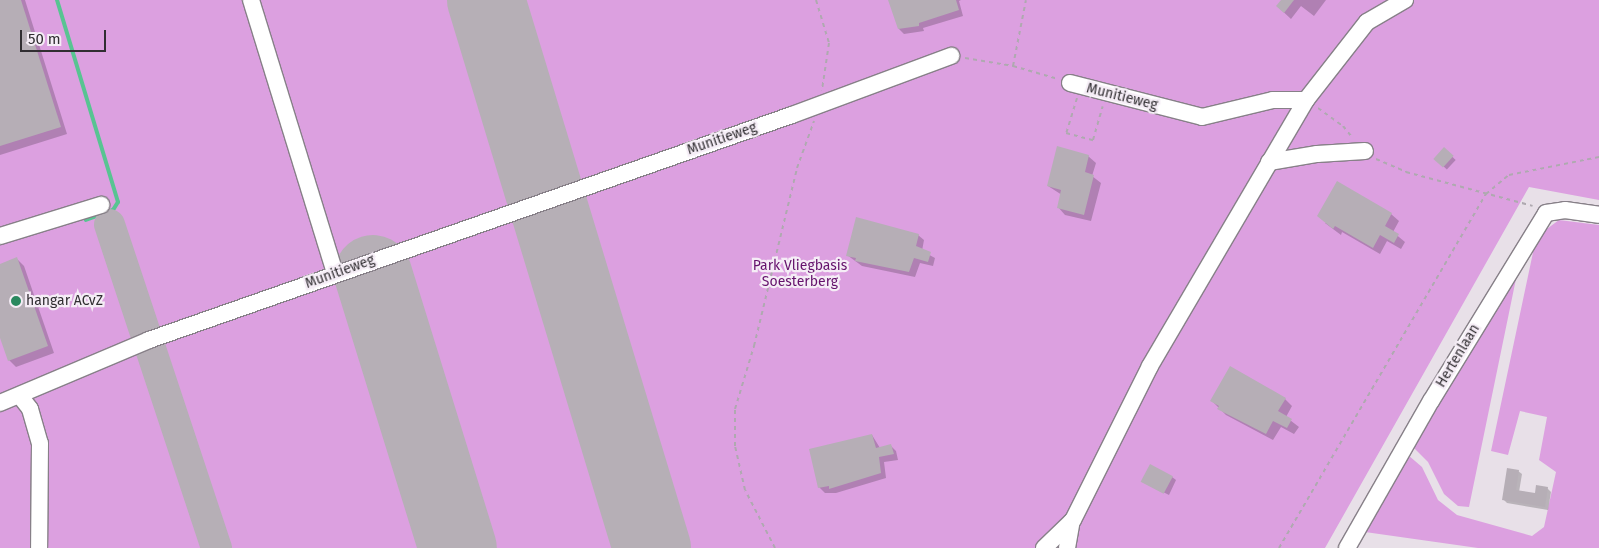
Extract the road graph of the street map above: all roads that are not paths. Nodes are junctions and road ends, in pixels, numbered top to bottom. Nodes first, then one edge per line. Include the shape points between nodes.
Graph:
1 (251, 0) edge
2 (1405, 0) edge
3 (951, 56) road end
4 (1075, 84) road end
5 (1306, 100) junction
6 (1365, 152) road end
7 (1269, 162) junction
8 (101, 205) dead end
9 (1599, 215) edge
10 (0, 236) edge
11 (336, 273) junction
12 (20, 396) junction
13 (0, 403) edge
14 (1073, 520) junction
15 (39, 548) edge
16 (1044, 548) edge
17 (1067, 548) edge
18 (1347, 548) edge

1 - 11 street
2 - 5 street via 1367,22
3 - 11 street, Munitieweg via 820,105
4 - 5 street, Munitieweg via 1202,117 1273,100
5 - 7 street
6 - 7 street via 1317,154
7 - 14 street via 1150,366
8 - 10 street
9 - 18 street, Hertenlaan via 1565,210 1546,213 1431,401
11 - 12 street, Munitieweg via 149,340
12 - 13 street, Munitieweg
12 - 15 street via 33,418 40,443
14 - 16 street
14 - 17 street

